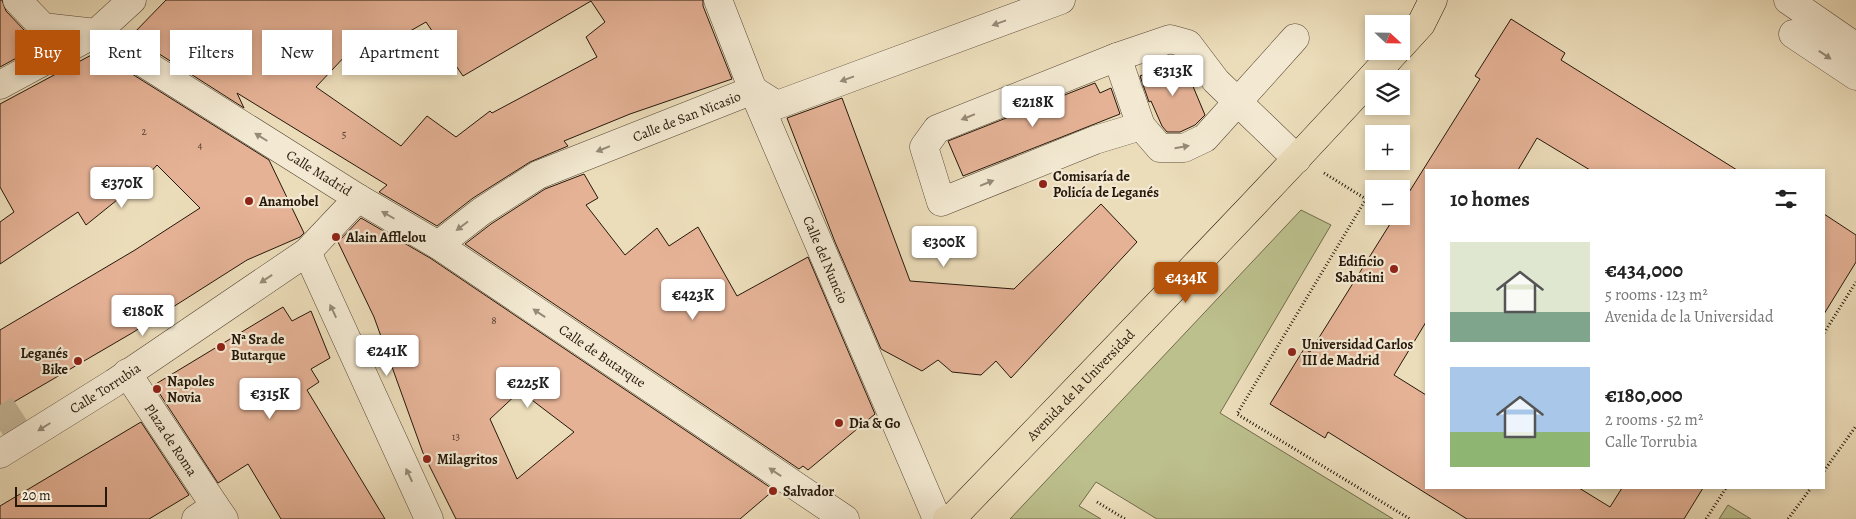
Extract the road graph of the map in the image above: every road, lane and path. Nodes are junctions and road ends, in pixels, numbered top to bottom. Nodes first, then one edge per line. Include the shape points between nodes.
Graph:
1 (17, 0) edge
2 (132, 0) edge
3 (718, 0) edge
4 (1061, 0) edge
5 (1434, 0) edge
6 (1788, 0) edge
7 (99, 30) edge
8 (90, 32) edge
9 (1794, 34) dead end
10 (90, 36) edge
11 (1410, 36) edge
12 (1295, 38) dead end
13 (1856, 47) edge
14 (1117, 57) junction
15 (1388, 60) edge
16 (160, 73) edge
17 (1856, 76) edge
18 (0, 85) edge
19 (753, 90) junction
20 (1237, 102) junction
21 (1141, 126) junction
22 (1297, 159) junction
23 (1324, 174) dead end
24 (358, 198) junction
25 (438, 245) junction
26 (307, 252) junction
27 (1856, 282) edge
28 (1825, 331) edge
29 (127, 373) junction
30 (1856, 426) edge
31 (0, 454) edge
32 (1825, 469) edge
33 (1725, 489) edge
34 (1810, 489) edge
35 (1097, 502) dead end
36 (212, 515) edge
37 (429, 519) edge
38 (845, 519) edge
39 (937, 519) edge
40 (947, 519) edge
41 (1125, 519) edge
42 (1410, 519) edge
43 (1706, 519) edge
44 (1788, 519) edge

1 - 8 street via 43,27
2 - 7 street
3 - 19 street, Calle del Nuncio
4 -> 19 street, Calle de San Nicasio via 777,105
5 - 11 main road
6 - 13 street
9 -> 17 street
10 - 18 street
12 - 20 street
14 - 20 street via 1170,39 1188,44
14 - 21 street
14 -> 21 street via 937,129 924,147 941,202 1095,140
15 - 22 main road, Avenida de la Universidad
24 -> 16 street, Calle Madrid
19 -> 25 street, Calle de San Nicasio via 538,176 482,211
19 - 39 street, Calle del Nuncio
21 -> 20 street via 1160,148 1184,148 1205,138
20 - 22 street
22 - 40 main road, Avenida de la Universidad via 954,516
23 - 42 path via 1366,199 1237,414
25 -> 24 street, Calle de Butarque
24 - 26 street, Calle Madrid
38 -> 25 street, Calle de Butarque
26 -> 29 street, Calle Torrubia
37 -> 26 street
27 - 28 path
29 -> 31 street, Calle Torrubia
29 - 36 street, Plaza de Roma
30 - 32 path
33 - 43 path
34 - 44 path
35 - 41 path

